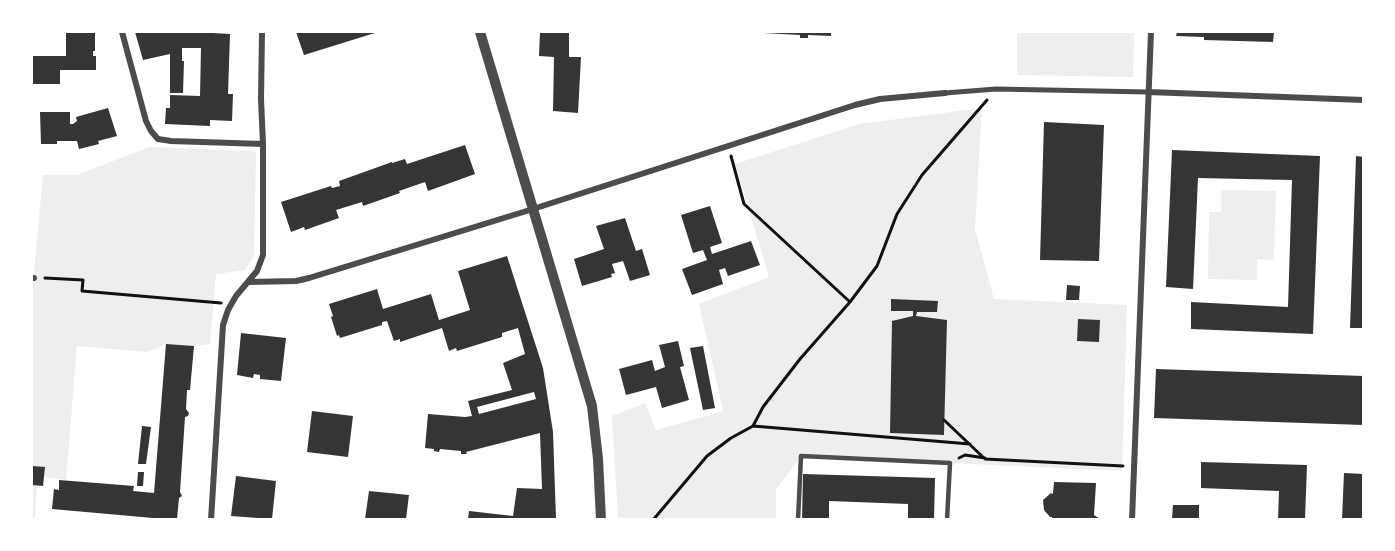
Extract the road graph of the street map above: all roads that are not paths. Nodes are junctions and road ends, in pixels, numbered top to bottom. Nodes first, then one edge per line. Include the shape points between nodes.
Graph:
1 (122, 32) edge
2 (262, 32) edge
3 (480, 32) edge
4 (1151, 32) edge
5 (1148, 92) junction
6 (945, 93) joint
7 (1364, 100) edge
8 (263, 144) junction
9 (533, 209) junction
10 (249, 282) junction
11 (212, 519) edge
12 (601, 519) edge
13 (798, 519) edge
14 (947, 519) edge
15 (1132, 519) edge

1 - 8 street via 146,122 158,139
2 - 8 street
3 - 9 street
4 - 5 street
5 - 6 street via 996,89
5 - 7 street
5 - 15 street
6 - 9 street via 855,105
8 - 10 street via 263,255
9 - 10 street via 309,278
9 - 12 street via 592,406
10 - 11 street via 232,303 223,325
13 - 14 lane via 801,456 950,463

